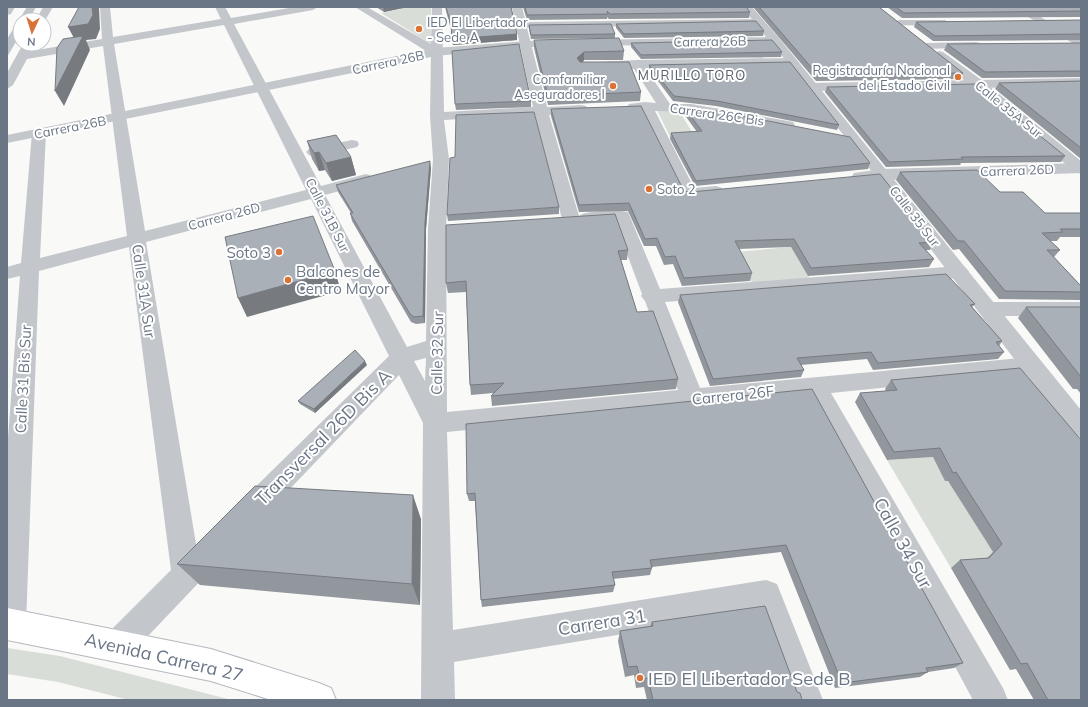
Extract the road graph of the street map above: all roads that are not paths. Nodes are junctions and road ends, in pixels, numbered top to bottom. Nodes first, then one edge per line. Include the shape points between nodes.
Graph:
1 (10, 7) edge
2 (104, 7) edge
3 (313, 7) edge
4 (360, 7) edge
5 (437, 7) edge
6 (517, 7) edge
7 (747, 7) edge
8 (1016, 7) edge
9 (7, 12) edge
10 (223, 14) edge
11 (888, 15) edge
12 (758, 21) junction
13 (1065, 21) edge
14 (1018, 22) edge
15 (1042, 22) junction
16 (899, 23) junction
17 (954, 23) edge
18 (521, 25) junction
19 (775, 40) junction
20 (108, 42) junction
21 (526, 44) junction
22 (1057, 44) edge
23 (1081, 44) edge
24 (988, 45) edge
25 (927, 46) junction
26 (25, 52) edge
27 (436, 52) junction
28 (23, 56) junction
29 (792, 62) junction
30 (637, 64) junction
31 (584, 66) edge
32 (1081, 82) edge
33 (978, 84) junction
34 (7, 85) edge
35 (811, 87) junction
36 (262, 88) junction
37 (645, 106) junction
38 (665, 106) junction
39 (621, 107) edge
40 (597, 108) edge
41 (542, 112) junction
42 (437, 116) junction
43 (119, 117) junction
44 (799, 127) edge
45 (40, 133) junction
46 (829, 133) edge
47 (852, 138) junction
48 (7, 139) edge
49 (352, 144) dead end
50 (297, 156) junction
51 (1081, 169) edge
52 (382, 174) edge
53 (882, 174) junction
54 (844, 178) edge
55 (728, 189) edge
56 (316, 192) junction
57 (137, 239) junction
58 (30, 267) junction
59 (959, 272) junction
60 (7, 273) edge
61 (652, 296) junction
62 (987, 309) junction
63 (1081, 309) edge
64 (437, 346) junction
65 (402, 357) junction
66 (1031, 365) junction
67 (815, 386) junction
68 (693, 399) junction
69 (435, 424) junction
70 (1081, 428) edge
71 (236, 525) edge
72 (214, 547) edge
73 (186, 575) junction
74 (9, 624) edge
75 (118, 645) junction
76 (438, 649) junction
77 (319, 700) edge
78 (438, 700) edge
79 (806, 700) edge
80 (991, 700) edge

1 - 9 street
2 - 20 street, Calle 31A Sur
3 - 10 street
4 - 27 street
5 - 27 street, Calle 32 Sur
6 - 18 street
7 - 12 street, Calle 35 Sur
8 - 15 street
10 - 20 street
10 - 36 street, Calle 31B Sur
11 - 16 street, Calle 35A Sur
12 - 18 street
12 - 19 street, Calle 35 Sur
13 - 15 street
14 - 15 street
15 - 23 street
16 - 17 street
16 - 25 street, Calle 35A Sur
18 - 21 street
19 - 21 street, Carrera 26B
19 - 29 street, Calle 35 Sur
20 - 28 street
20 - 43 street, Calle 31A Sur
21 - 27 street, Carrera 26B
21 - 41 street
22 - 23 street
24 - 25 street
25 - 33 street, Calle 35A Sur
26 - 28 street
27 - 36 street, Carrera 26B
27 - 42 street, Calle 32 Sur
28 - 34 street
29 - 30 street
29 - 35 street, Calle 35 Sur
30 - 31 street
30 - 38 street
32 - 33 street
33 - 35 street
33 - 51 street, Calle 35A Sur
35 - 47 street, Calle 35 Sur
36 - 43 street, Carrera 26B
36 - 50 street, Calle 31B Sur
37 - 38 street, Carrera 26C Bis
37 - 39 street, Carrera 26C Bis
37 - 55 street via 689,193
38 - 44 street, Carrera 26C Bis via 716,111
40 - 41 street
41 - 42 street
41 - 61 street via 563,220 622,216
42 - 64 street, Calle 32 Sur via 433,161 445,229
43 - 45 street, Carrera 26B
43 - 57 street, Calle 31A Sur
45 - 48 street, Carrera 26B
45 - 58 street, Calle 31 Bis Sur
46 - 47 street
47 - 53 street, Calle 35 Sur
49 - 50 street
50 - 56 street, Calle 31B Sur
51 - 53 street, Carrera 26D
52 - 56 street, Carrera 26D
53 - 54 street, Carrera 26D
53 - 59 street, Calle 35 Sur
56 - 57 street, Carrera 26D
56 - 65 street, Calle 31B Sur
57 - 58 street, Carrera 26D
57 - 73 street, Calle 31A Sur
58 - 60 street, Carrera 26D
58 - 74 street, Calle 31 Bis Sur
59 - 61 street
59 - 62 street, Calle 35 Sur
61 - 68 street
62 - 63 street
62 - 66 street, Calle 35 Sur
64 - 65 street, Transversal 26D Bis A
64 - 69 street, Calle 32 Sur
65 - 69 street, Calle 31B Sur
65 - 71 street, Transversal 26D Bis A
66 - 67 street, Carrera 26F
66 - 70 street, Calle 35 Sur
67 - 68 street, Carrera 26F
67 - 80 street, Calle 34 Sur
68 - 69 street, Carrera 26F
69 - 76 street, Calle 32 Sur
72 - 73 street
73 - 75 street
74 - 75 main road, Avenida Carrera 27
75 - 77 main road, Avenida Carrera 27 via 211,665
76 - 78 street, Calle 32 Sur
76 - 79 street, Carrera 31 via 766,595

